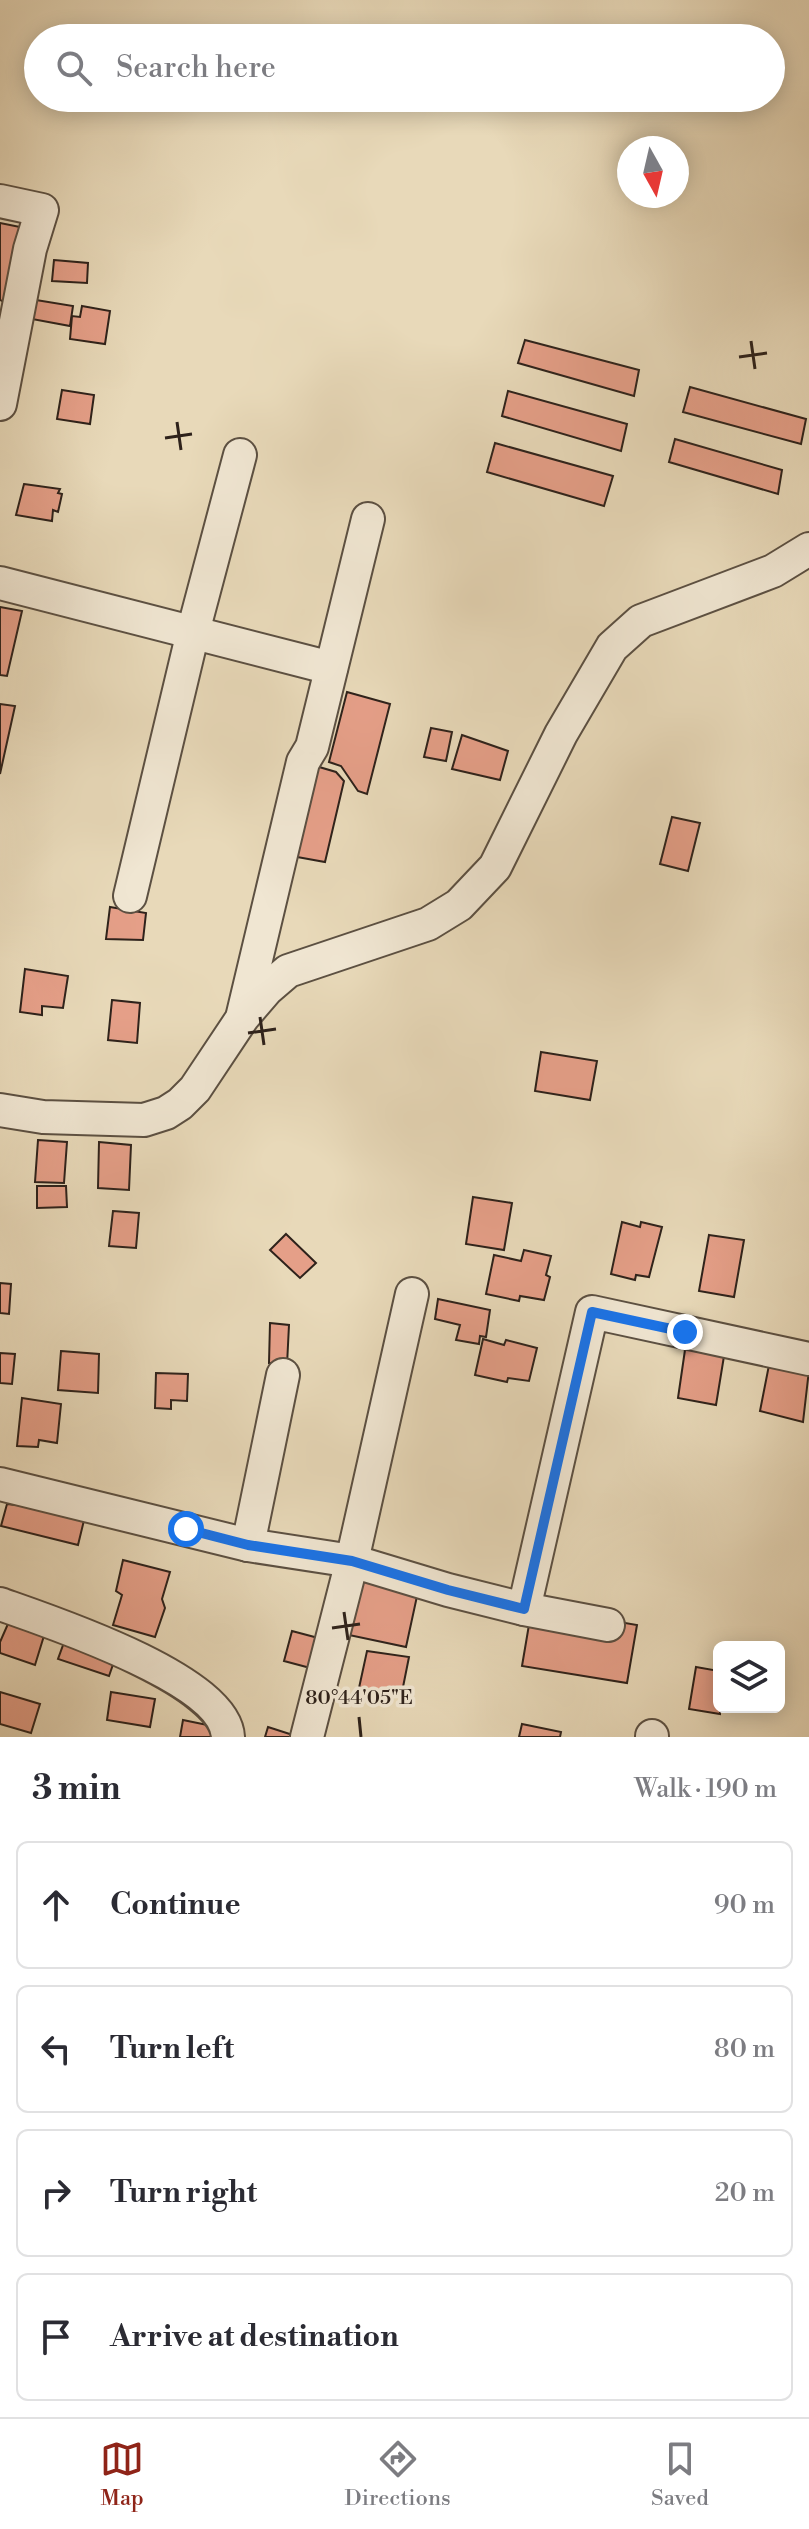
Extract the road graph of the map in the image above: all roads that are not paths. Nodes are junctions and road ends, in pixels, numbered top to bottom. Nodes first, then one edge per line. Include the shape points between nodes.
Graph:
1 (0, 201) edge
2 (0, 404) edge
3 (240, 455) dead end
4 (368, 519) dead end
5 (809, 549) edge
6 (0, 583) edge
7 (193, 632) junction
8 (331, 668) junction
9 (130, 896) dead end
10 (243, 1017) junction
11 (0, 1110) edge
12 (412, 1294) dead end
13 (809, 1359) edge
14 (283, 1375) dead end
15 (0, 1484) edge
16 (248, 1545) junction
17 (352, 1561) junction
18 (0, 1604) edge
19 (524, 1609) junction
20 (608, 1625) dead end
21 (228, 1737) edge
22 (307, 1737) edge

1 - 2 street via 42,210
3 - 7 street
4 - 8 street
5 - 10 street via 773,571 641,621 612,647 561,734 495,867 459,905 428,924 288,971
6 - 7 street
7 - 8 street
7 - 9 street
8 - 10 street via 312,747 303,762
10 - 11 street via 195,1089 166,1113 144,1120 43,1117
12 - 17 street
13 - 19 street via 592,1312
14 - 16 street
15 - 16 street
16 - 17 street
17 - 19 street
17 - 22 street
18 - 21 street via 50,1620 177,1679 204,1699 227,1727
19 - 20 street

